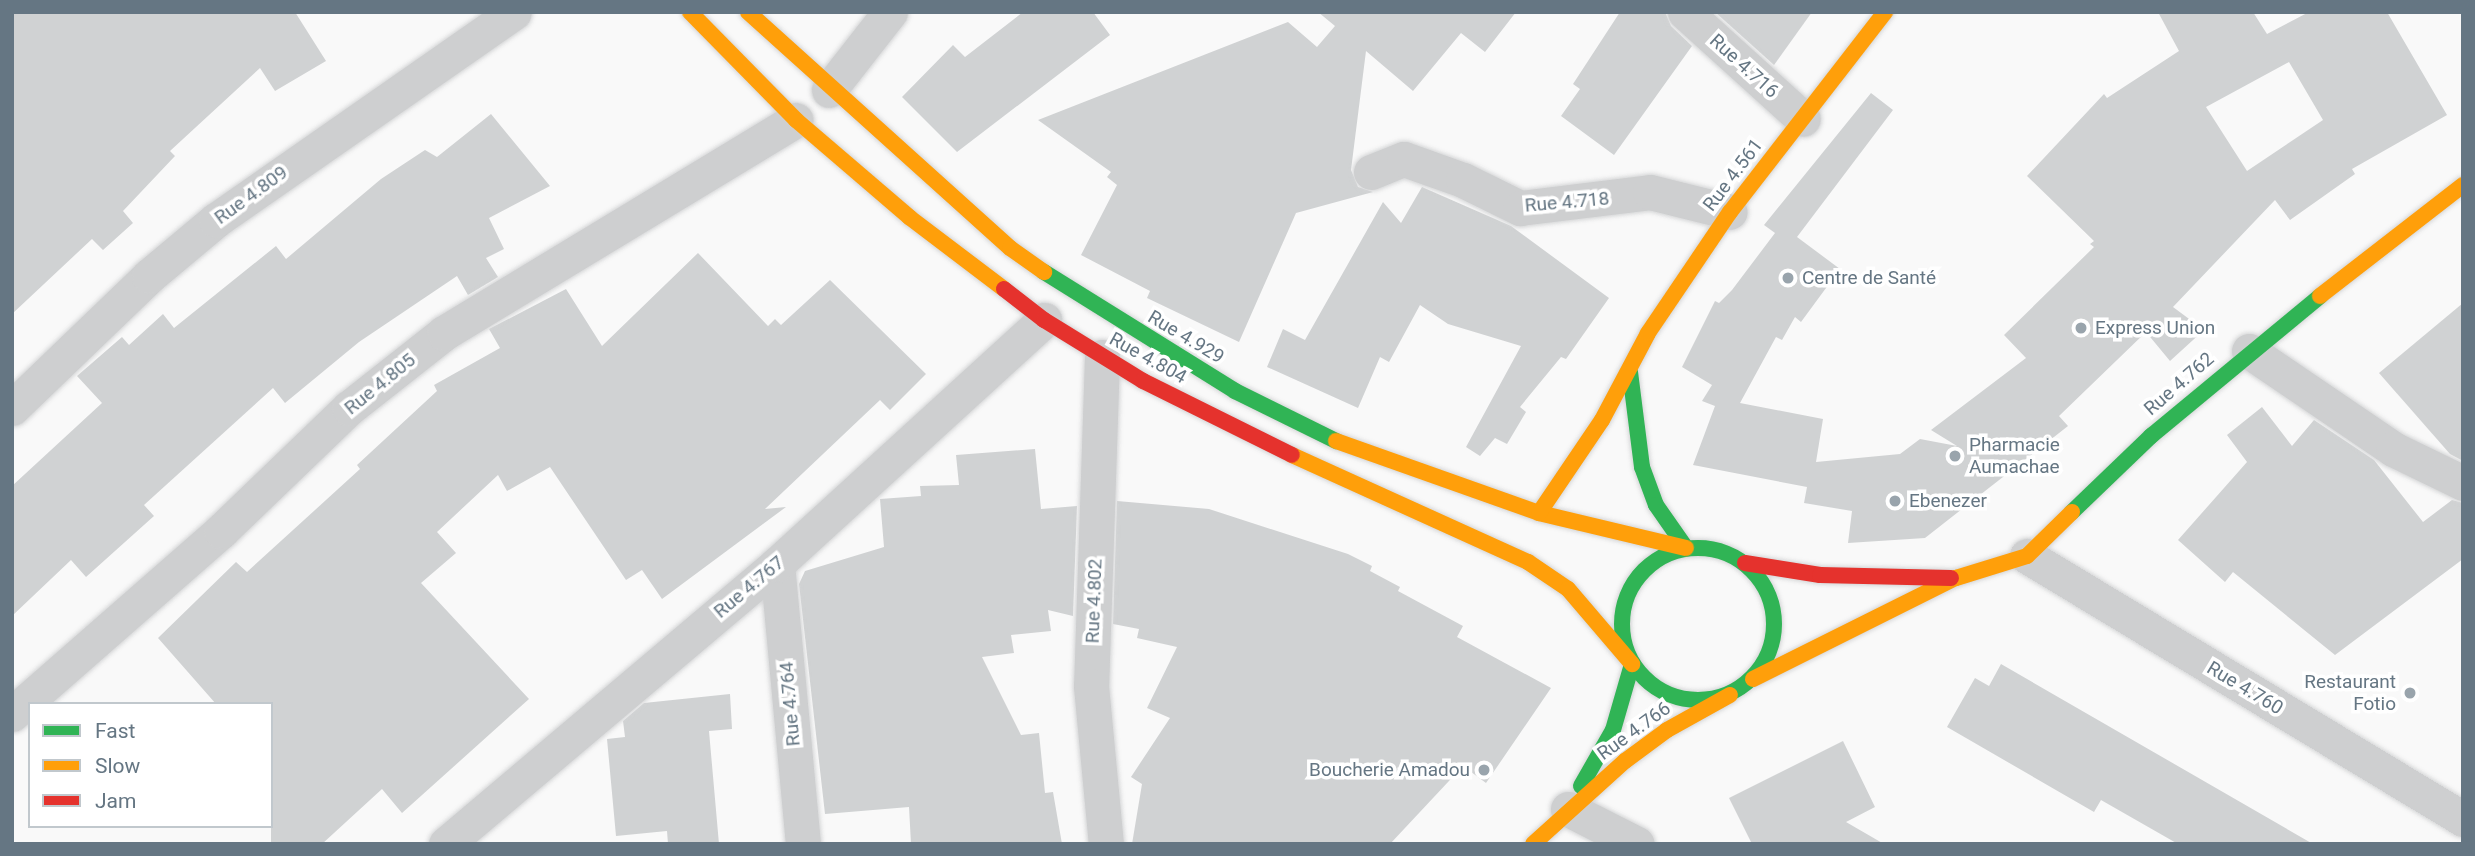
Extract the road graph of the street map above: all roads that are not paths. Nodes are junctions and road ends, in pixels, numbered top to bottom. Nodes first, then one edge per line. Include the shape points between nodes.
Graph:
1 (514, 12) edge
2 (690, 12) edge
3 (748, 12) edge
4 (890, 12) edge
5 (1685, 12) edge
6 (1885, 12) edge
7 (830, 90) junction
8 (1803, 119) junction
9 (796, 120) junction
10 (1371, 173) dead end
11 (2463, 185) edge
12 (1730, 212) junction
13 (1044, 320) junction
14 (2249, 351) junction
15 (1102, 357) junction
16 (1630, 372) junction
17 (12, 408) edge
18 (2463, 483) edge
19 (1539, 513) junction
20 (1686, 548) junction
21 (2027, 556) junction
22 (1745, 563) junction
23 (777, 564) junction
24 (1956, 578) junction
25 (1632, 664) junction
26 (1753, 679) junction
27 (1730, 695) junction
28 (12, 714) edge
29 (1568, 809) junction
30 (2463, 819) edge
31 (446, 844) edge
32 (803, 844) edge
33 (1106, 844) edge
34 (1533, 844) edge
35 (1637, 844) edge

1 - 17 street, Rue 4.809 via 216,220 149,276
2 - 9 main road, Rue 4.804
3 - 7 main road, Rue 4.929
4 - 7 street
5 - 8 street, Rue 4.716
6 - 8 main road, Rue 4.561
7 - 19 main road, Rue 4.929 via 1010,248 1102,312 1235,391 1332,440
8 - 12 main road, Rue 4.561
9 - 13 main road, Rue 4.804 via 909,217
9 - 28 street, Rue 4.805 via 444,333 349,408 221,531
10 - 12 street, Rue 4.718 via 1404,159 1520,208 1650,192
11 - 14 main road, Rue 4.762
12 - 16 main road, Rue 4.561 via 1648,333
13 - 15 main road, Rue 4.804
13 - 23 street, Rue 4.767
14 - 18 street via 2393,449
14 - 21 main road, Rue 4.762 via 2151,436
15 - 25 main road, Rue 4.804 via 1310,464 1528,562 1568,590
15 - 33 street, Rue 4.802 via 1091,685
16 - 19 main road, Rue 4.561
16 - 20 main road via 1642,467 1656,505
19 - 20 main road, Rue 4.929
20 - 22 main road via 1717,550
20 - 25 main road via 1663,556 1643,571 1628,592 1622,615 1623,640
21 - 24 main road, Rue 4.762
21 - 30 street, Rue 4.760
22 - 24 main road via 1820,575
22 - 26 main road via 1771,598 1775,620 1774,642
23 - 31 street, Rue 4.767
23 - 32 street, Rue 4.764
24 - 26 main road
25 - 27 main road via 1665,694 1686,701
25 - 29 main road, Rue 4.766 via 1613,730
26 - 27 main road
27 - 29 main road, Rue 4.766 via 1667,730
29 - 34 main road, Rue 4.766
29 - 35 street

